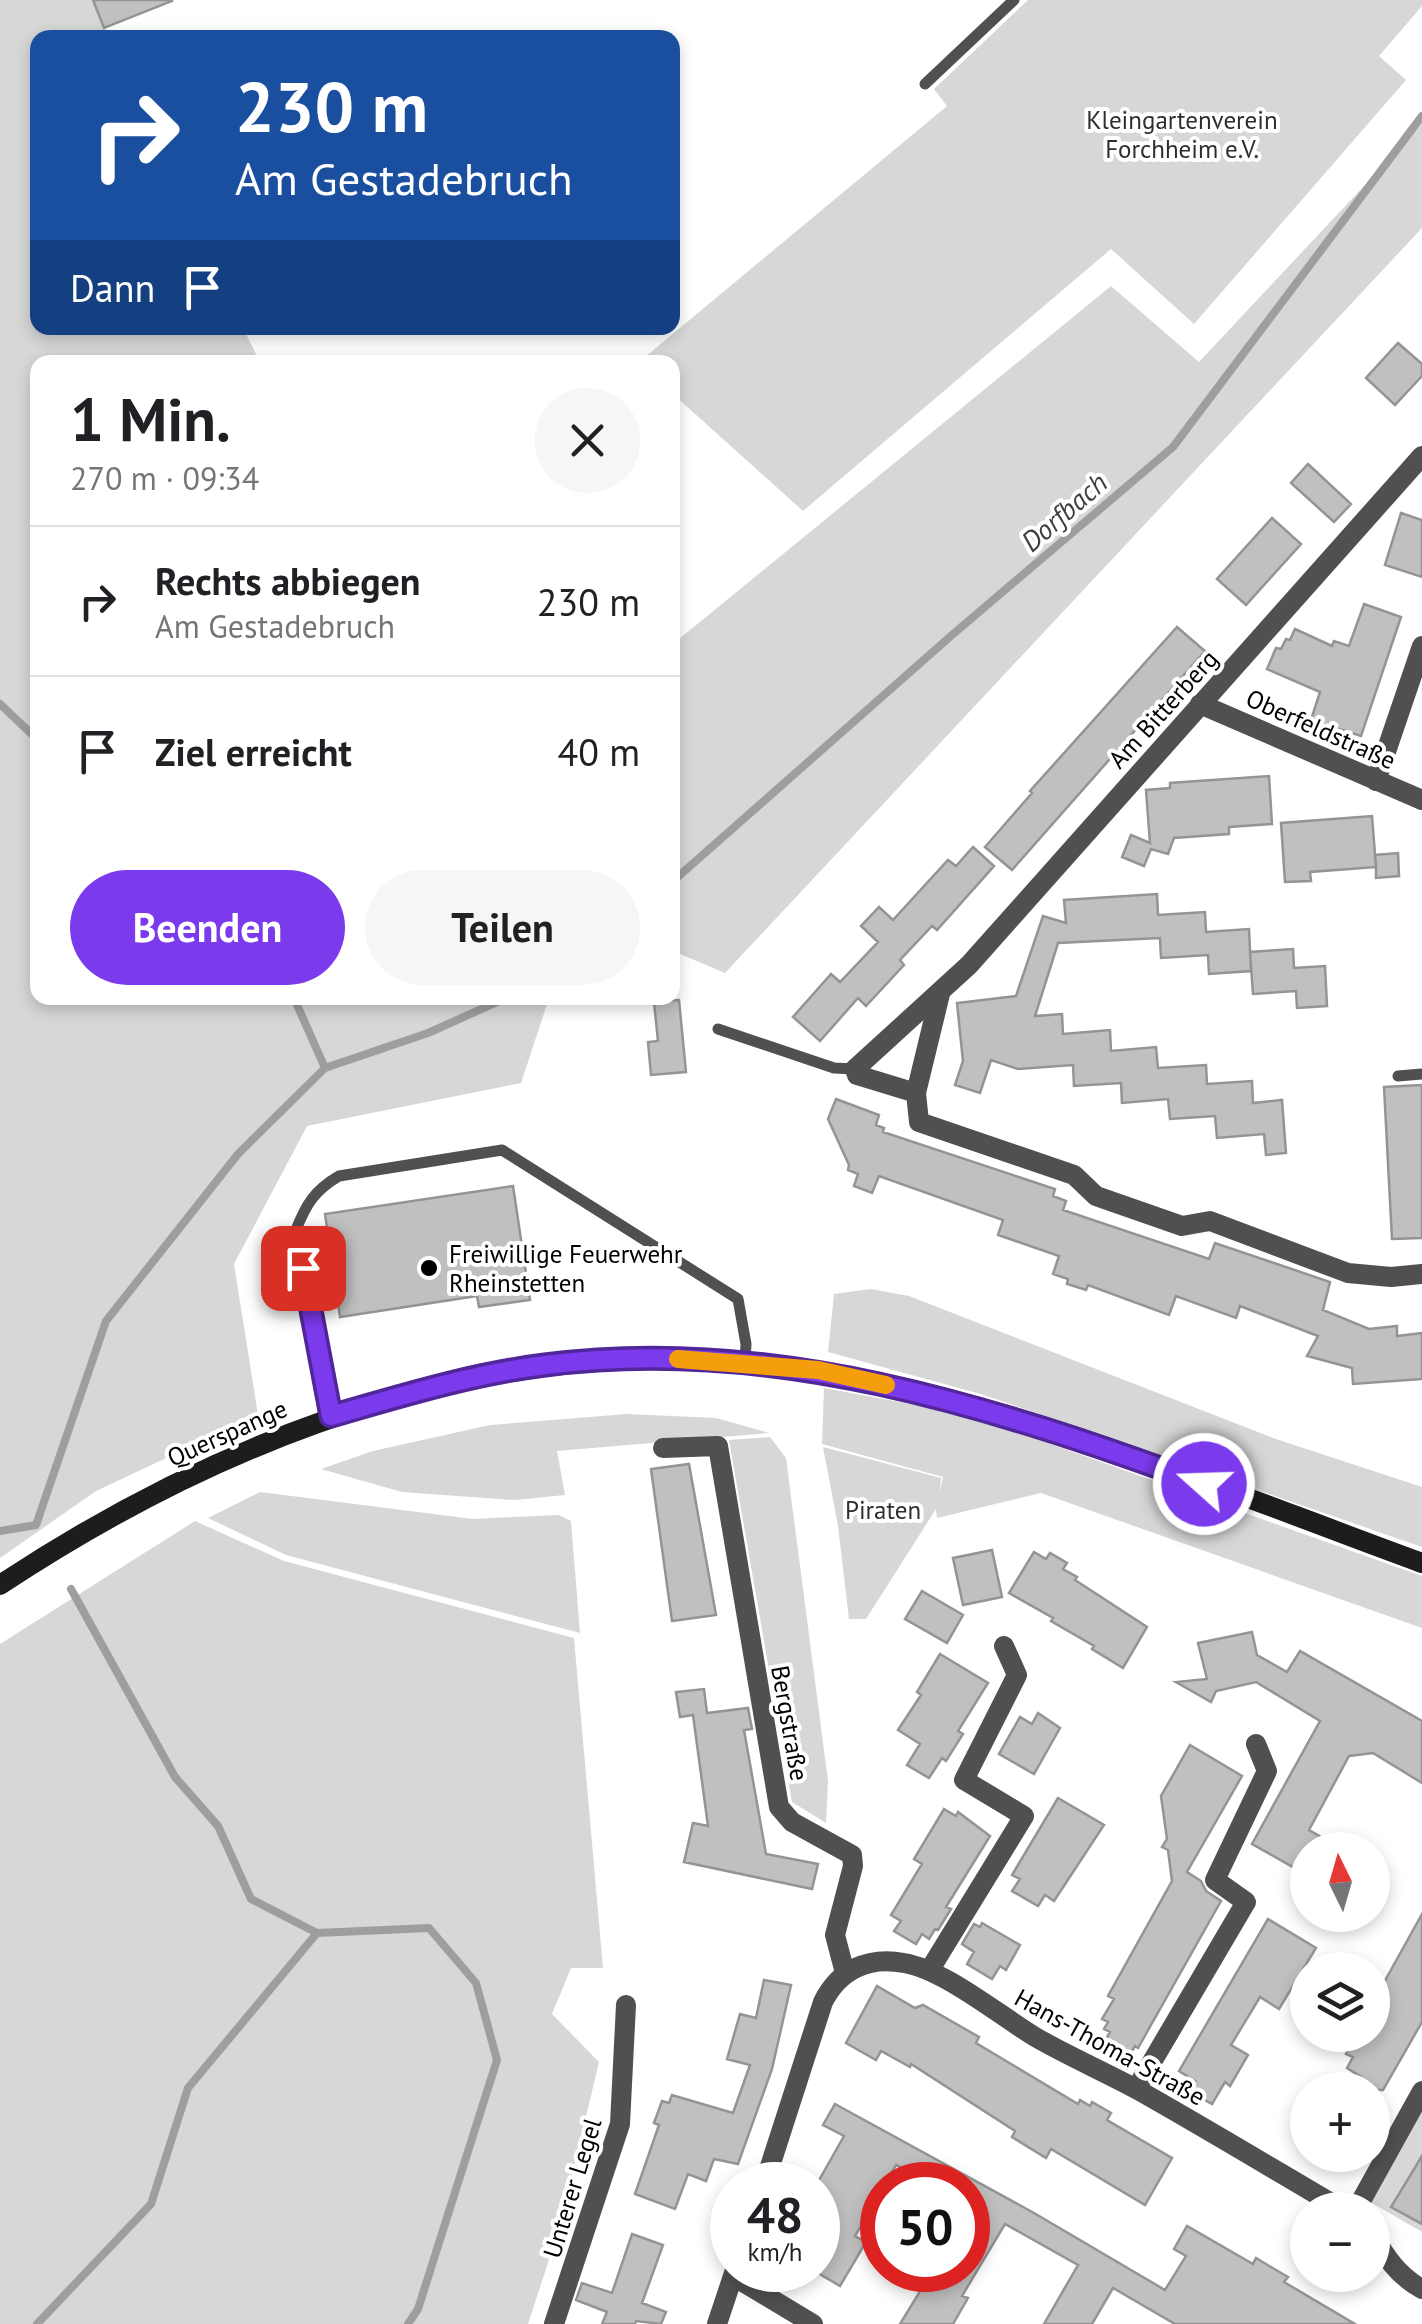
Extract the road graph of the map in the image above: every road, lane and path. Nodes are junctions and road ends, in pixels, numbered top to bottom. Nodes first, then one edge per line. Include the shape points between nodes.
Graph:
1 (1014, 0) edge
2 (925, 84) dead end
3 (1422, 456) edge
4 (1422, 646) edge
5 (1200, 704) junction
6 (1376, 781) junction
7 (1422, 800) edge
8 (940, 994) junction
9 (718, 1029) dead end
10 (855, 1069) junction
11 (1422, 1074) edge
12 (1398, 1076) dead end
13 (916, 1094) junction
14 (1422, 1274) edge
15 (745, 1362) junction
16 (331, 1416) junction
17 (664, 1448) dead end
18 (1422, 1563) edge
19 (0, 1584) edge
20 (1004, 1646) dead end
21 (1256, 1744) dead end
22 (929, 1971) junction
23 (845, 1973) junction
24 (626, 2005) dead end
25 (1136, 2089) junction
26 (1422, 2091) edge
27 (771, 2162) edge
28 (1311, 2192) edge
29 (1366, 2192) edge
30 (1390, 2262) edge
31 (1422, 2290) edge
32 (728, 2292) edge
33 (763, 2292) edge
34 (554, 2324) edge
35 (717, 2324) edge
36 (813, 2324) edge

1 - 2 lane
3 - 5 street, Am Bitterberg
4 - 6 street
5 - 6 street, Oberfeldstraße
5 - 8 street, Am Bitterberg
6 - 7 street, Oberfeldstraße
8 - 10 street, Am Bitterberg
8 - 13 street, Am Bitterberg
9 - 10 lane
10 - 13 street
11 - 12 lane
13 - 14 street via 918,1122 1074,1174 1096,1196 1182,1226 1210,1222 1348,1273
15 - 16 main road, Querspange via 546,1364
15 - 16 lane via 738,1299 502,1150 339,1176 318,1188 304,1209 296,1230
15 - 18 main road, Querspange via 818,1370 978,1407
16 - 19 main road, Querspange via 223,1459 118,1512
17 - 23 street, Bergstraße via 718,1446 778,1807 852,1855 835,1935
20 - 22 street via 1017,1675 964,1780 1024,1816
21 - 25 street via 1267,1771 1216,1880 1246,1902
22 - 23 street, Hans-Thoma-Straße via 878,1962
22 - 25 street, Hans-Thoma-Straße
23 - 27 street via 823,2002
24 - 34 street, Unterer Legel via 620,2124
25 - 28 street, Hans-Thoma-Straße
26 - 29 street
30 - 31 street
32 - 35 street
33 - 36 street

